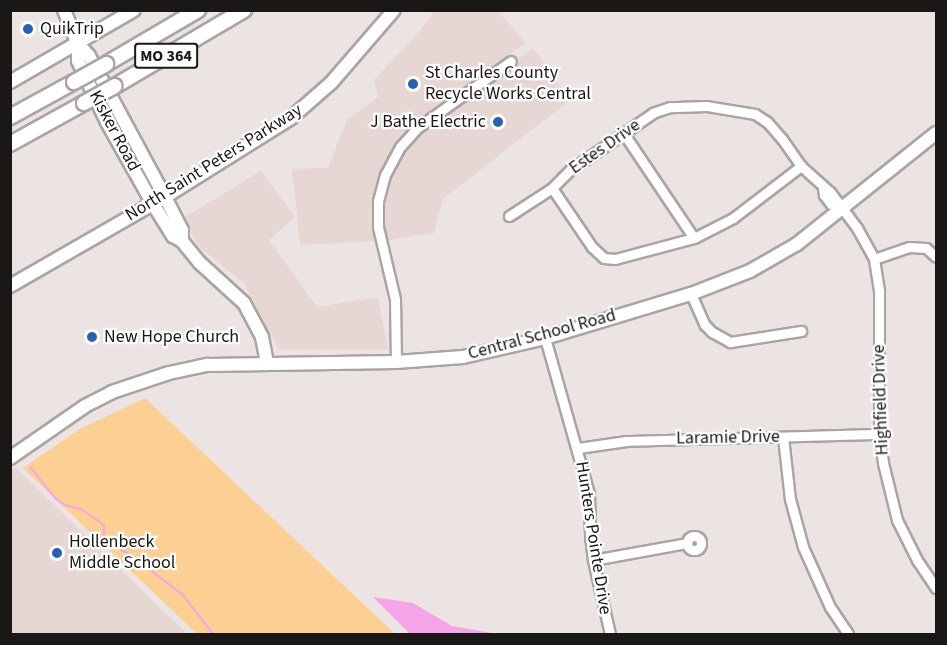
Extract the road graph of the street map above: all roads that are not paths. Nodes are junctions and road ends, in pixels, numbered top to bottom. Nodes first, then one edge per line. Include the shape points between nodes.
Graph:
1 (64, 10) edge
2 (134, 10) edge
3 (198, 10) edge
4 (244, 10) edge
5 (254, 10) edge
6 (394, 10) edge
7 (216, 27) junction
8 (78, 44) junction
9 (511, 62) dead end
10 (10, 82) edge
11 (10, 117) edge
12 (936, 133) edge
13 (624, 134) junction
14 (10, 144) edge
15 (801, 166) junction
16 (552, 188) junction
17 (165, 197) junction
18 (153, 204) junction
19 (840, 207) junction
20 (509, 216) dead end
21 (694, 238) junction
22 (182, 241) junction
23 (936, 257) edge
24 (874, 259) junction
25 (10, 286) edge
26 (691, 294) junction
27 (801, 331) dead end
28 (545, 338) junction
29 (267, 362) junction
30 (396, 362) junction
31 (879, 434) junction
32 (783, 437) junction
33 (578, 448) junction
34 (10, 458) edge
35 (687, 543) dead end
36 (593, 560) junction
37 (936, 588) edge
38 (610, 634) edge
39 (848, 634) edge

1 - 8 main road, Kisker Road
2 - 8 main road
3 - 11 highway, MO 364, bridge
4 - 7 highway, MO 364
5 - 7 highway
6 - 17 main road, North Saint Peters Parkway via 312,101 267,134
7 - 14 highway, MO 364, bridge
8 - 10 main road
8 - 17 main road, Kisker Road via 89,56
8 - 18 main road, Kisker Road via 78,61
9 - 30 street via 408,136 380,189 378,228 395,299
12 - 19 main road, Central School Road
13 - 15 street, Estes Drive via 653,113 670,107 740,110 767,122
13 - 16 street, Estes Drive via 570,170
13 - 21 street
15 - 19 street, Estes Drive
15 - 21 street, Estes Drive via 733,218
16 - 20 street
16 - 21 street, Estes Drive via 592,247 604,258 625,258
17 - 18 main road, North Saint Peters Parkway
17 - 22 main road, Kisker Road via 182,230
18 - 22 main road, Kisker Road via 173,236
18 - 25 main road, North Saint Peters Parkway
19 - 24 street, Highfield Drive
19 - 26 main road, Central School Road via 818,230 774,258
22 - 29 main road, Kisker Road via 244,303 258,326
23 - 24 street via 926,248 909,247
24 - 31 street, Highfield Drive via 879,292
26 - 27 street via 705,325 730,342
26 - 28 main road, Central School Road
28 - 30 main road, Central School Road via 464,357
28 - 33 street, Hunters Pointe Drive
29 - 30 main road, Central School Road
29 - 34 main road, Central School Road via 208,365 141,381 85,406
31 - 32 street, Laramie Drive
31 - 37 street, Highfield Drive via 897,520
32 - 33 street, Laramie Drive via 626,441
32 - 39 street via 788,490 803,547 830,607
33 - 36 street, Hunters Pointe Drive via 590,494
35 - 36 street
36 - 38 street, Hunters Pointe Drive

